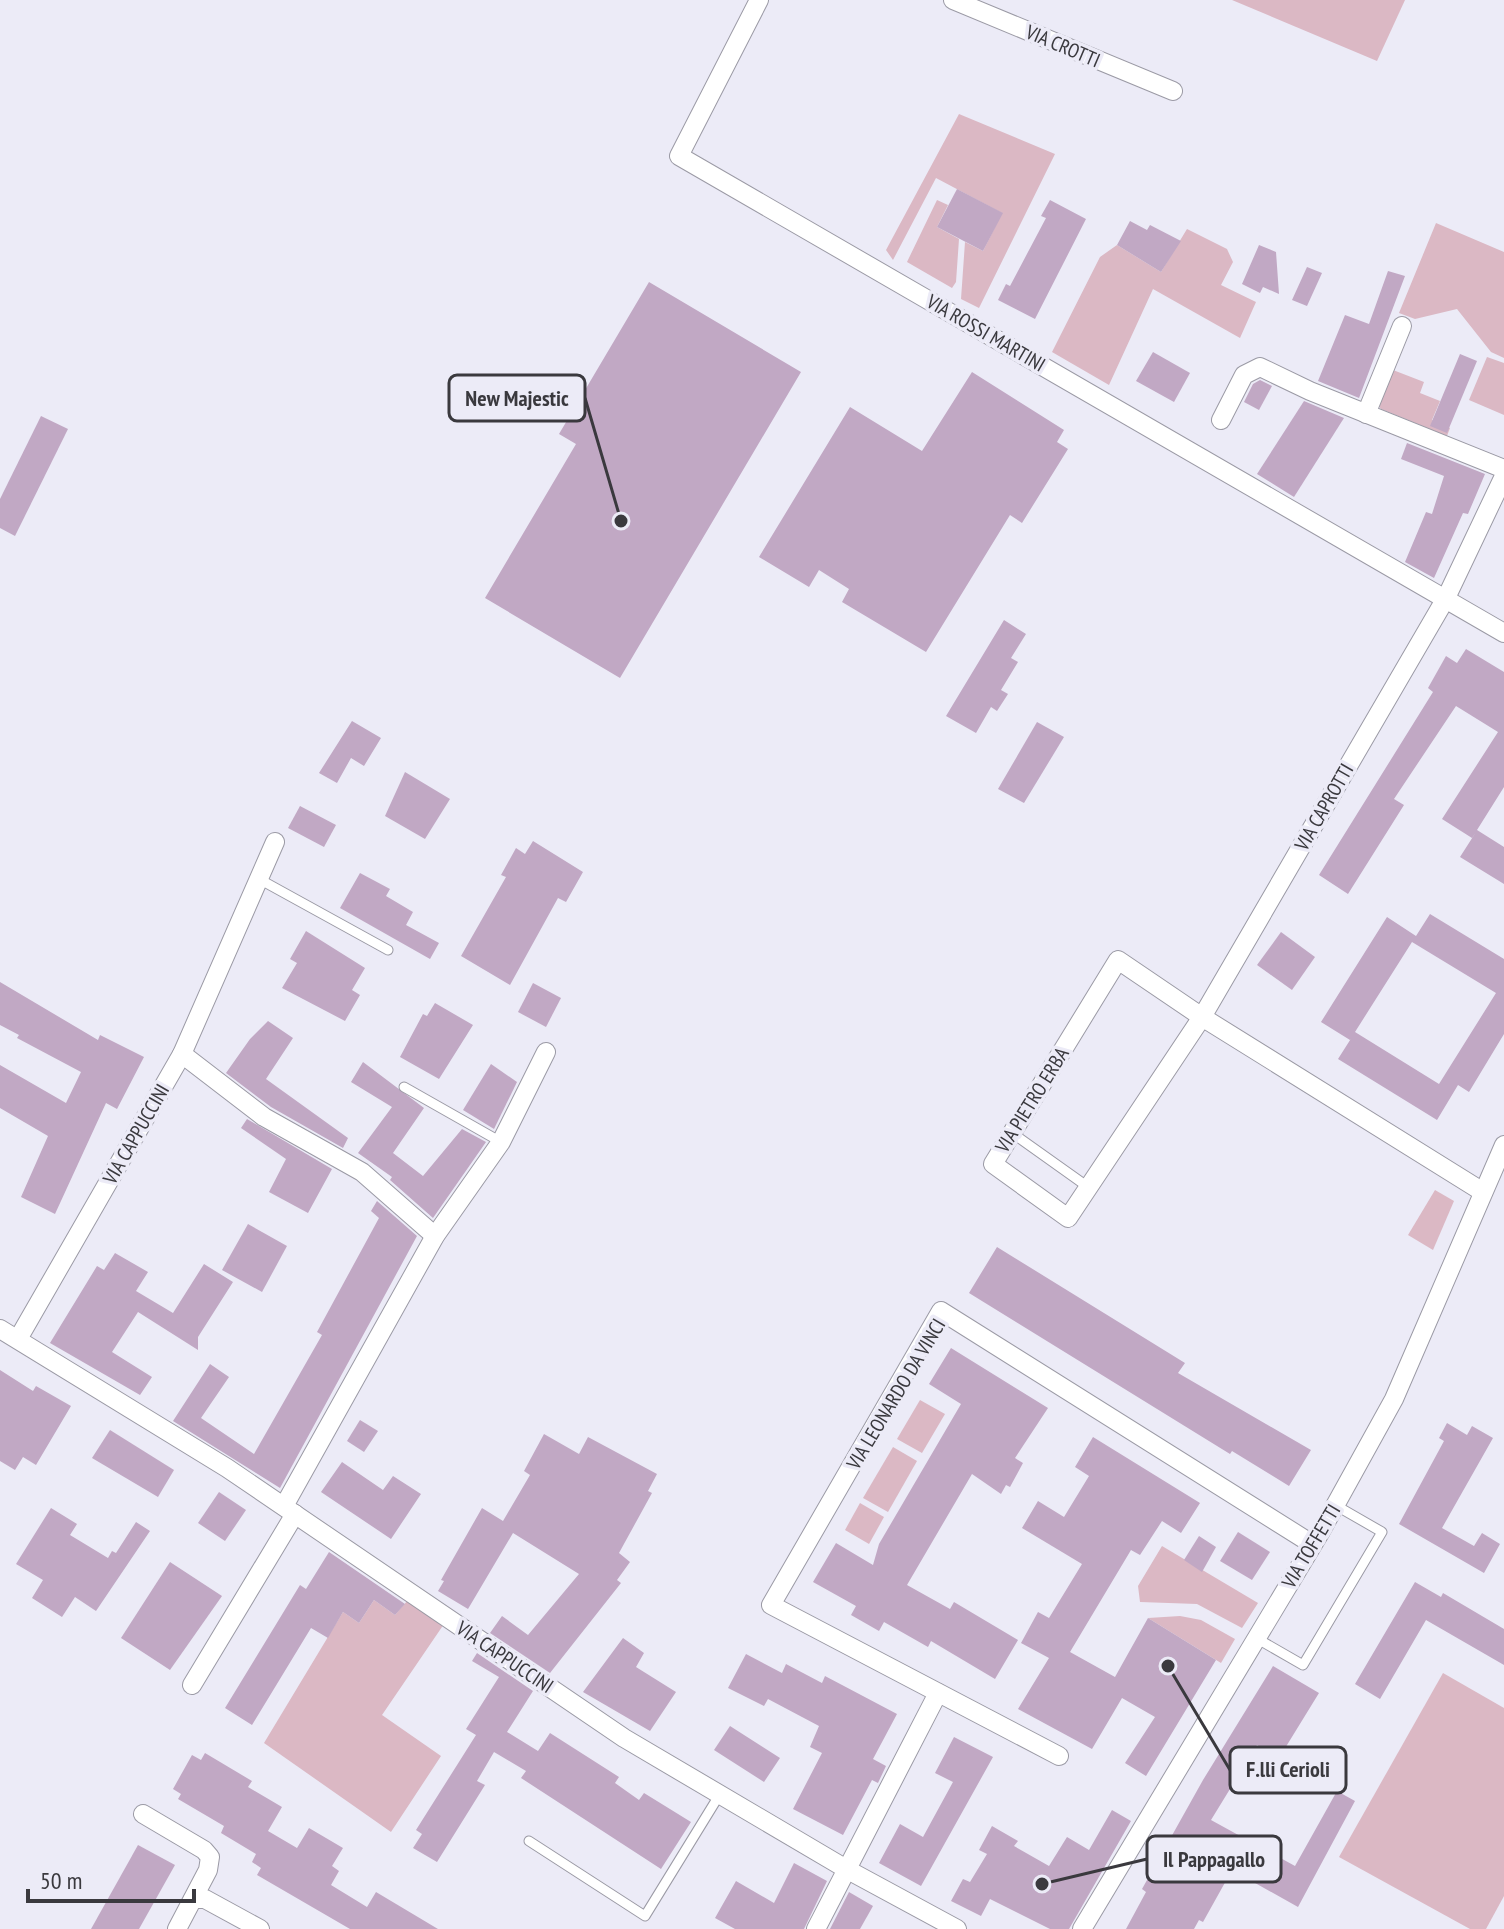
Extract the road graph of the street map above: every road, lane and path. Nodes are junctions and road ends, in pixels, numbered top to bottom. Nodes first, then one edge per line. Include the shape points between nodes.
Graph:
1 (759, 0) edge
2 (953, 0) edge
3 (1173, 91) dead end
4 (1402, 326) dead end
5 (1366, 414) junction
6 (1221, 420) dead end
7 (1504, 469) edge
8 (1504, 476) edge
9 (1446, 598) junction
10 (1504, 633) edge
11 (275, 842) dead end
12 (259, 879) junction
13 (388, 950) dead end
14 (1202, 1017) junction
15 (546, 1052) dead end
16 (182, 1054) junction
17 (404, 1087) dead end
18 (1012, 1133) junction
19 (501, 1142) junction
20 (1504, 1145) edge
21 (1088, 1187) junction
22 (1483, 1192) junction
23 (435, 1236) junction
24 (0, 1329) edge
25 (18, 1339) junction
26 (1335, 1505) junction
27 (290, 1510) junction
28 (1312, 1544) junction
29 (1256, 1638) junction
30 (192, 1685) dead end
31 (938, 1693) junction
32 (1059, 1756) dead end
33 (720, 1794) junction
34 (143, 1814) dead end
35 (529, 1841) dead end
36 (848, 1870) junction
37 (193, 1899) junction
38 (177, 1929) edge
39 (260, 1929) edge
40 (816, 1929) edge
41 (957, 1929) edge
42 (1082, 1929) edge

1 - 9 street, VIA ROSSI MARTINI via 679,156
2 - 3 street, VIA CROTTI
4 - 5 street
5 - 6 street via 1260,367 1244,375
5 - 7 street
8 - 9 street
9 - 10 street, VIA ROSSI MARTINI
9 - 14 street, VIA CAPROTTI
11 - 12 street, VIA CAPPUCCINI
12 - 13 lane
12 - 16 street, VIA CAPPUCCINI
14 - 18 street, VIA PIETRO ERBA via 1118,960
14 - 21 street, VIA PIETRO ERBA
14 - 22 street, VIA PIETRO ERBA
15 - 19 street
16 - 23 street via 264,1117 362,1172
16 - 25 street, VIA CAPPUCCINI
17 - 19 lane
18 - 21 lane
18 - 21 street, VIA PIETRO ERBA via 993,1164 1068,1218
19 - 23 street
20 - 22 street, VIA TOFFETTI
22 - 26 street, VIA TOFFETTI via 1394,1399
23 - 27 street
24 - 25 street, VIA CAPPUCCINI
25 - 27 street, VIA CAPPUCCINI
26 - 28 street, VIA TOFFETTI
26 - 29 lane via 1382,1532 1303,1665
27 - 30 street
27 - 33 street, VIA CAPPUCCINI via 624,1738
28 - 29 street, VIA TOFFETTI
28 - 31 street, VIA LEONARDO DA VINCI via 941,1311 771,1605
29 - 42 street, VIA TOFFETTI
31 - 32 street, VIA LEONARDO DA VINCI
31 - 36 street
33 - 35 lane via 645,1916
33 - 36 street, VIA CAPPUCCINI
34 - 37 street via 210,1857
36 - 40 street
36 - 41 street, VIA CAPPUCCINI
37 - 38 street
37 - 39 street via 205,1899

